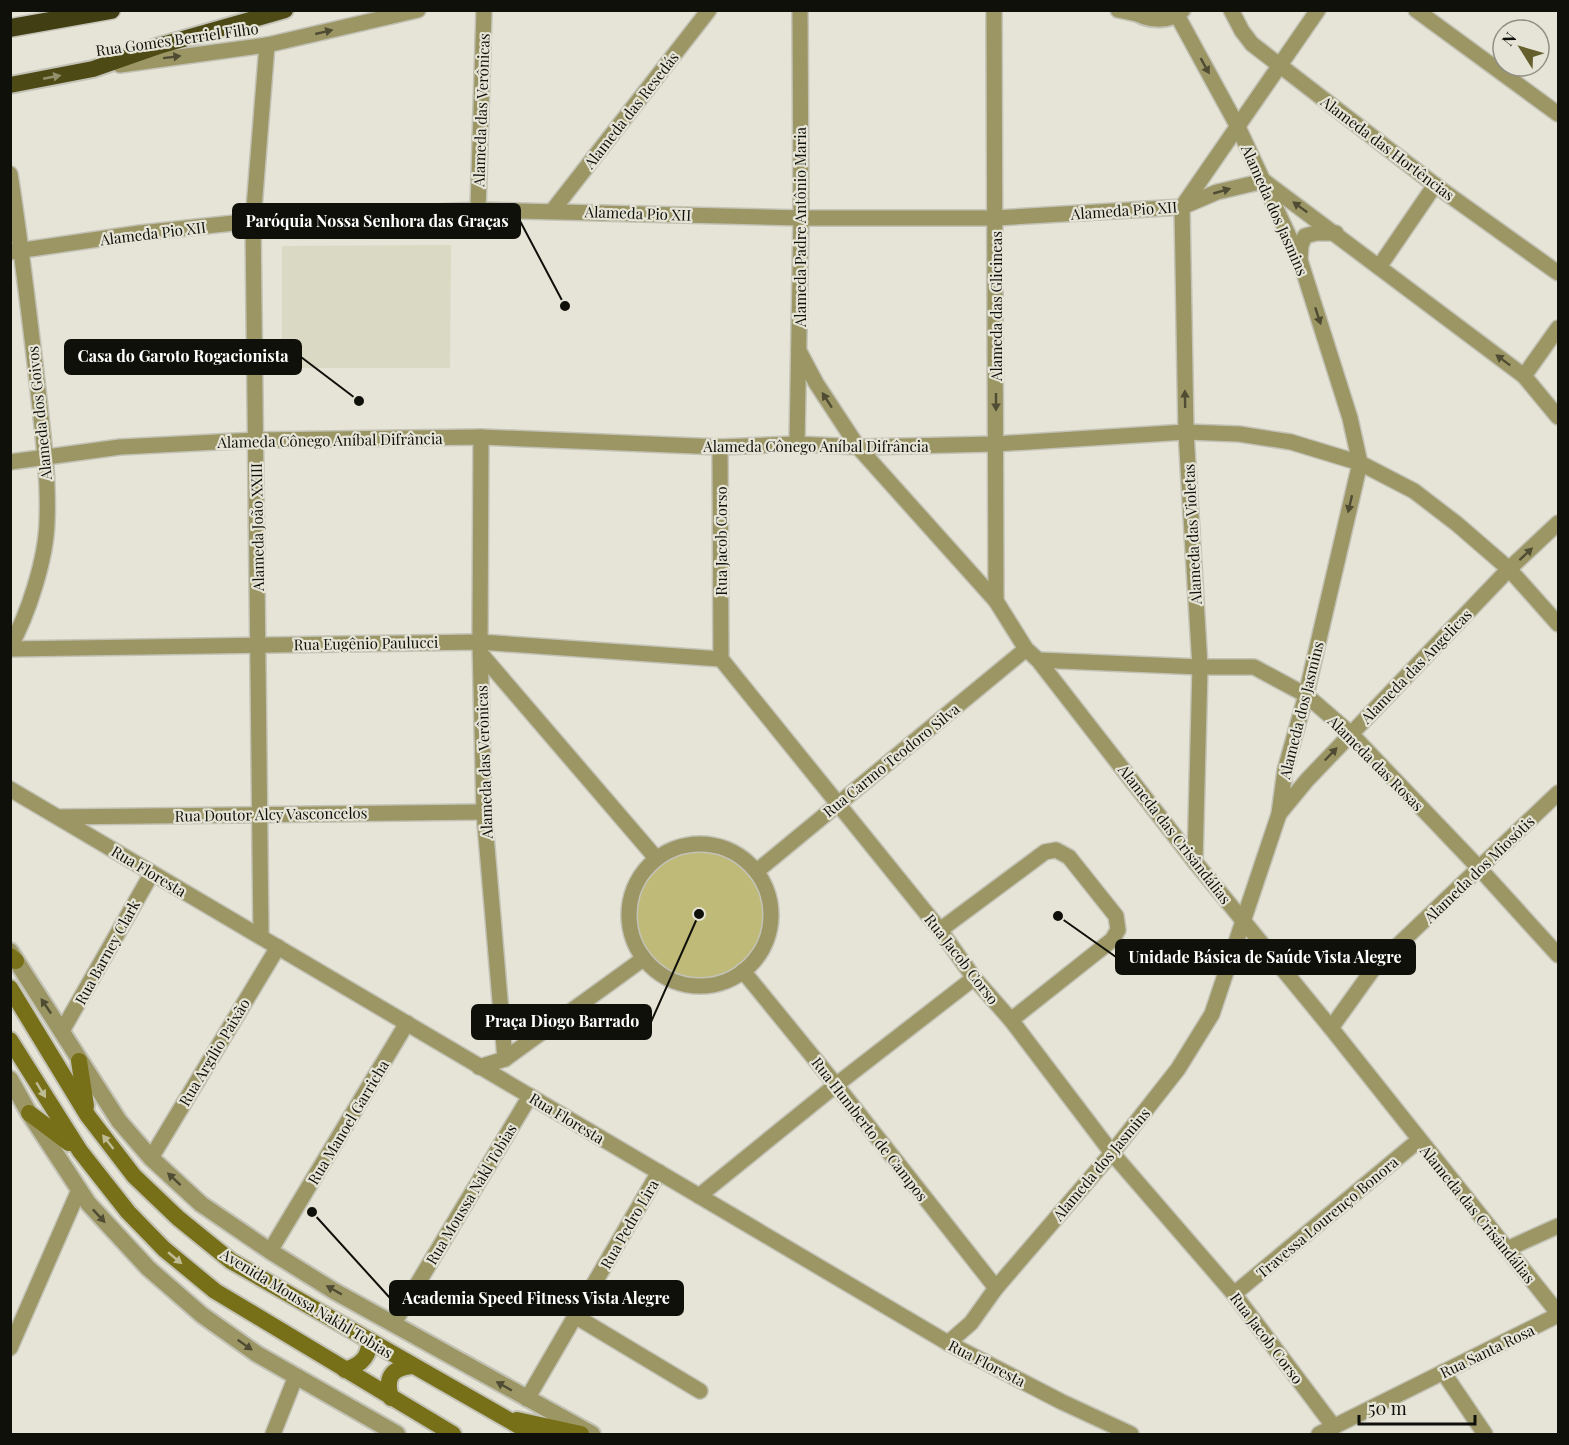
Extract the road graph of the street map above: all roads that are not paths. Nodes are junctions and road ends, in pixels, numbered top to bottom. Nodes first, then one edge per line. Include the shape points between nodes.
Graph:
1 (111, 10) edge
2 (285, 10) edge
3 (418, 10) edge
4 (484, 10) edge
5 (709, 10) edge
6 (800, 10) edge
7 (994, 10) edge
8 (1118, 10) edge
9 (1231, 10) edge
10 (1318, 10) edge
11 (1416, 10) edge
12 (1135, 12) edge
13 (1180, 13) edge
14 (10, 28) edge
15 (267, 45) junction
16 (1279, 65) junction
17 (93, 69) junction
18 (10, 85) edge
19 (1558, 114) edge
20 (1238, 127) junction
21 (10, 174) edge
22 (1264, 181) junction
23 (1435, 185) junction
24 (1182, 207) junction
25 (478, 210) junction
26 (553, 210) junction
27 (801, 218) junction
28 (996, 218) junction
29 (254, 221) junction
30 (1336, 233) junction
31 (16, 252) edge
32 (1300, 260) junction
33 (1379, 267) junction
34 (1558, 273) edge
35 (1558, 328) edge
36 (799, 351) junction
37 (1524, 376) junction
38 (1558, 417) edge
39 (1186, 432) junction
40 (481, 437) junction
41 (256, 440) junction
42 (797, 444) junction
43 (995, 444) junction
44 (720, 447) junction
45 (858, 447) junction
46 (45, 457) junction
47 (10, 462) edge
48 (1360, 463) junction
49 (1558, 523) edge
50 (1509, 569) junction
51 (996, 601) junction
52 (1558, 624) edge
53 (258, 645) junction
54 (10, 648) edge
55 (481, 648) junction
56 (1026, 649) junction
57 (721, 659) junction
58 (1038, 660) junction
59 (1200, 667) junction
60 (1306, 695) junction
61 (1351, 734) junction
62 (1285, 770) junction
63 (1306, 780) junction
64 (10, 789) edge
65 (1558, 793) edge
66 (837, 804) junction
67 (484, 812) junction
68 (260, 814) junction
69 (1279, 814) junction
70 (58, 817) junction
71 (656, 858) junction
72 (1195, 862) junction
73 (1479, 868) junction
74 (757, 871) junction
75 (152, 873) junction
76 (1243, 921) junction
77 (940, 930) junction
78 (261, 937) junction
79 (278, 947) junction
80 (1558, 955) edge
81 (12, 956) edge
82 (643, 959) junction
83 (743, 971) junction
84 (974, 978) junction
85 (10, 988) edge
86 (1011, 1020) junction
87 (407, 1023) junction
88 (1331, 1028) junction
89 (62, 1031) junction
90 (10, 1040) edge
91 (506, 1059) junction
92 (79, 1061) junction
93 (479, 1067) junction
94 (10, 1079) edge
95 (836, 1085) junction
96 (530, 1096) junction
97 (29, 1113) junction
98 (88, 1116) junction
99 (1419, 1140) junction
100 (80, 1150) junction
101 (1112, 1153) junction
102 (151, 1158) junction
103 (659, 1172) junction
104 (79, 1190) junction
105 (699, 1196) junction
106 (1558, 1226) edge
107 (1507, 1249) junction
108 (270, 1251) junction
109 (996, 1288) junction
110 (1234, 1294) junction
111 (1558, 1314) edge
112 (575, 1316) junction
113 (394, 1323) junction
114 (369, 1340) junction
115 (948, 1343) junction
116 (10, 1348) edge
117 (412, 1366) junction
118 (345, 1370) junction
119 (1443, 1372) junction
120 (296, 1376) junction
121 (700, 1391) dead end
122 (391, 1398) junction
123 (526, 1399) junction
124 (504, 1417) junction
125 (1334, 1427) junction
126 (273, 1434) edge
127 (397, 1434) edge
128 (453, 1434) edge
129 (533, 1434) edge
130 (581, 1434) edge
131 (592, 1434) edge
132 (1131, 1434) edge
133 (1319, 1434) edge
134 (1485, 1434) edge

1 - 14 highway
2 - 17 highway
15 -> 3 street, Rua Gomes Berriel Filho
4 - 25 street, Alameda das Verônicas
5 - 26 street, Alameda das Resedás
6 - 27 street, Alameda Padre Antônio Maria
7 - 28 street, Alameda das Glicineas
8 - 12 street
9 - 16 street, Alameda das Hortências via 1252,44
10 - 16 street
11 - 19 street
12 - 13 street, Alameda dos Jasmins via 1157,19
13 -> 20 street, Alameda dos Jasmins
17 -> 15 street, Rua Gomes Berriel Filho
15 - 29 street, Alameda João XXIII
16 - 20 street
16 - 23 street, Alameda das Hortências
18 -> 17 highway, Rua Gomes Berriel Filho
20 - 22 street, Alameda dos Jasmins
20 - 24 street
21 - 31 street, Alameda dos Goivos
24 -> 22 street, Alameda Pio XII via 1217,192
30 -> 22 street
22 - 32 street, Alameda dos Jasmins
23 - 33 street
23 - 34 street, Alameda das Hortências
24 - 28 street, Alameda Pio XII
39 -> 24 street, Alameda das Violetas
25 - 26 street, Alameda Pio XII
25 - 29 street, Alameda Pio XII
26 - 27 street, Alameda Pio XII
27 - 28 street, Alameda Pio XII
27 - 36 street, Alameda Padre Antônio Maria
28 -> 43 street, Alameda das Glicineas
29 - 31 street, Alameda Pio XII
29 - 41 street, Alameda João XXIII
30 - 32 street via 1305,236
30 - 33 street
31 - 46 street, Alameda dos Goivos
32 -> 48 street, Alameda dos Jasmins via 1350,418
37 -> 33 street
35 - 37 street
36 - 42 street, Alameda Padre Antônio Maria
45 -> 36 street, Alameda das Crisândálias
37 - 38 street
39 - 43 street, Alameda Cônego Aníbal Difrância
39 - 48 street, Alameda Cônego Aníbal Difrância via 1291,442
39 - 59 street, Alameda das Violetas
40 - 41 street, Alameda Cônego Aníbal Difrância
40 - 44 street, Alameda Cônego Aníbal Difrância
40 - 55 street, Alameda das Verônicas
41 - 46 street, Alameda Cônego Aníbal Difrância via 120,447
41 - 53 street, Alameda João XXIII
42 - 44 street, Alameda Cônego Aníbal Difrância
42 - 45 street, Alameda Cônego Aníbal Difrância
43 - 45 street, Alameda Cônego Aníbal Difrância
43 - 51 street, Alameda das Glicineas
44 - 57 street, Rua Jacob Corso
45 - 51 street, Alameda das Crisândálias
46 - 47 street, Alameda Cônego Aníbal Difrância
46 - 54 street, Alameda dos Goivos via 48,523 39,573
48 - 50 street, Alameda Cônego Aníbal Difrância via 1414,490
48 -> 60 street, Alameda dos Jasmins
50 -> 49 street, Alameda das Angelicas
50 - 52 street, Alameda Cônego Aníbal Difrância
50 - 61 street, Alameda das Angelicas
51 - 56 street, Alameda das Crisândálias
53 - 54 street, Rua Eugênio Paulucci
53 - 55 street, Rua Eugênio Paulucci
53 - 68 street, Alameda João XXIII
55 - 57 street, Rua Eugênio Paulucci
55 - 67 street, Alameda das Verônicas
55 - 71 street
56 - 58 street, Alameda das Crisândálias
56 - 66 street, Rua Carmo Teodoro Silva
57 - 66 street, Rua Jacob Corso
58 - 59 street, Alameda das Rosas
58 - 72 street, Alameda das Crisândálias
59 - 60 street, Alameda das Rosas via 1254,667
59 - 72 street, Alameda das Violetas
60 - 61 street, Alameda das Rosas
60 - 62 street, Alameda dos Jasmins
63 -> 61 street, Alameda das Angelicas
61 - 73 street, Alameda das Rosas
62 - 63 street
62 - 69 street, Alameda dos Jasmins
63 - 69 street, Alameda das Angelicas
64 - 70 street, Rua Floresta
65 - 73 street, Alameda dos Miosótis
66 - 74 street, Rua Carmo Teodoro Silva
66 - 77 street, Rua Jacob Corso
67 - 68 street, Rua Doutor Alcy Vasconcelos
67 - 91 street, Alameda das Verônicas
68 - 70 street, Rua Doutor Alcy Vasconcelos
68 - 78 street, Alameda João XXIII
69 - 76 street, Alameda dos Jasmins
70 - 75 street, Rua Floresta
71 - 74 street via 698,843 720,846
71 - 82 street via 631,895 628,917
72 - 76 street, Alameda das Crisândálias
73 - 80 street, Alameda das Rosas
73 - 88 street, Alameda dos Miosótis via 1374,968
74 - 83 street via 767,891 770,924 759,955
75 - 78 street, Rua Floresta
75 - 89 street, Rua Barney Clark
76 - 88 street, Alameda das Crisândálias
76 - 101 street, Alameda dos Jasmins via 1212,1014 1178,1069
77 - 84 street, Rua Jacob Corso
77 - 86 street via 1044,852 1056,850 1068,857 1116,916 1118,930 1112,940
78 - 79 street, Rua Floresta
79 - 87 street, Rua Floresta
79 - 102 street, Rua Argílio Paixão
89 -> 81 street
82 - 83 street via 680,984 724,982
82 - 91 street
83 - 95 street, Rua Humberto de Campos
84 - 86 street, Rua Jacob Corso
84 - 95 street
85 - 98 main road, Avenida Moussa Nakhl Tobias
86 - 101 street, Rua Jacob Corso
87 - 93 street, Rua Floresta
87 - 108 street, Rua Manoel Garricha
88 - 99 street, Alameda das Crisândálias
89 - 92 street
90 -> 100 main road
91 - 93 street
92 - 98 main road
92 - 102 street via 119,1121
93 - 96 street, Rua Floresta
94 - 97 street
95 - 105 street
95 - 109 street, Rua Humberto de Campos
96 - 103 street, Rua Floresta
96 - 113 street, Rua Moussa Nakl Tobias
97 - 100 main road
97 - 104 street
114 -> 98 main road, Avenida Moussa Nakhl Tobias via 231,1261 134,1176
99 - 107 street, Alameda das Crisândálias
99 - 110 street, Travessa Lourenço Bonora
100 -> 118 main road via 128,1212 164,1249 215,1291
101 - 109 street, Alameda dos Jasmins
101 - 110 street, Rua Jacob Corso
108 -> 102 street via 201,1204
103 - 105 street, Rua Floresta
103 - 112 street, Rua Pedro Lira
104 - 116 street
104 -> 120 street via 148,1268 202,1315
105 - 115 street, Rua Floresta
106 - 107 street
107 - 111 street, Alameda das Crisândálias
113 -> 108 street
109 - 115 street, Alameda dos Jasmins via 970,1323
110 - 125 street, Rua Jacob Corso
111 - 119 street, Rua Santa Rosa
112 - 121 street
112 - 123 street, Rua Pedro Lira
123 -> 113 street
114 - 117 main road, Avenida Moussa Nakhl Tobias
114 - 118 main road via 367,1358
115 - 132 street, Rua Floresta
117 - 122 main road via 393,1372 387,1387
117 - 124 main road, Avenida Moussa Nakhl Tobias
118 - 122 main road
119 - 125 street, Rua Santa Rosa
119 - 134 street
120 - 126 street
120 - 127 street
122 - 128 main road
123 - 131 street
124 - 129 main road, Avenida Moussa Nakhl Tobias
124 - 130 main road
125 - 133 street, Rua Santa Rosa

